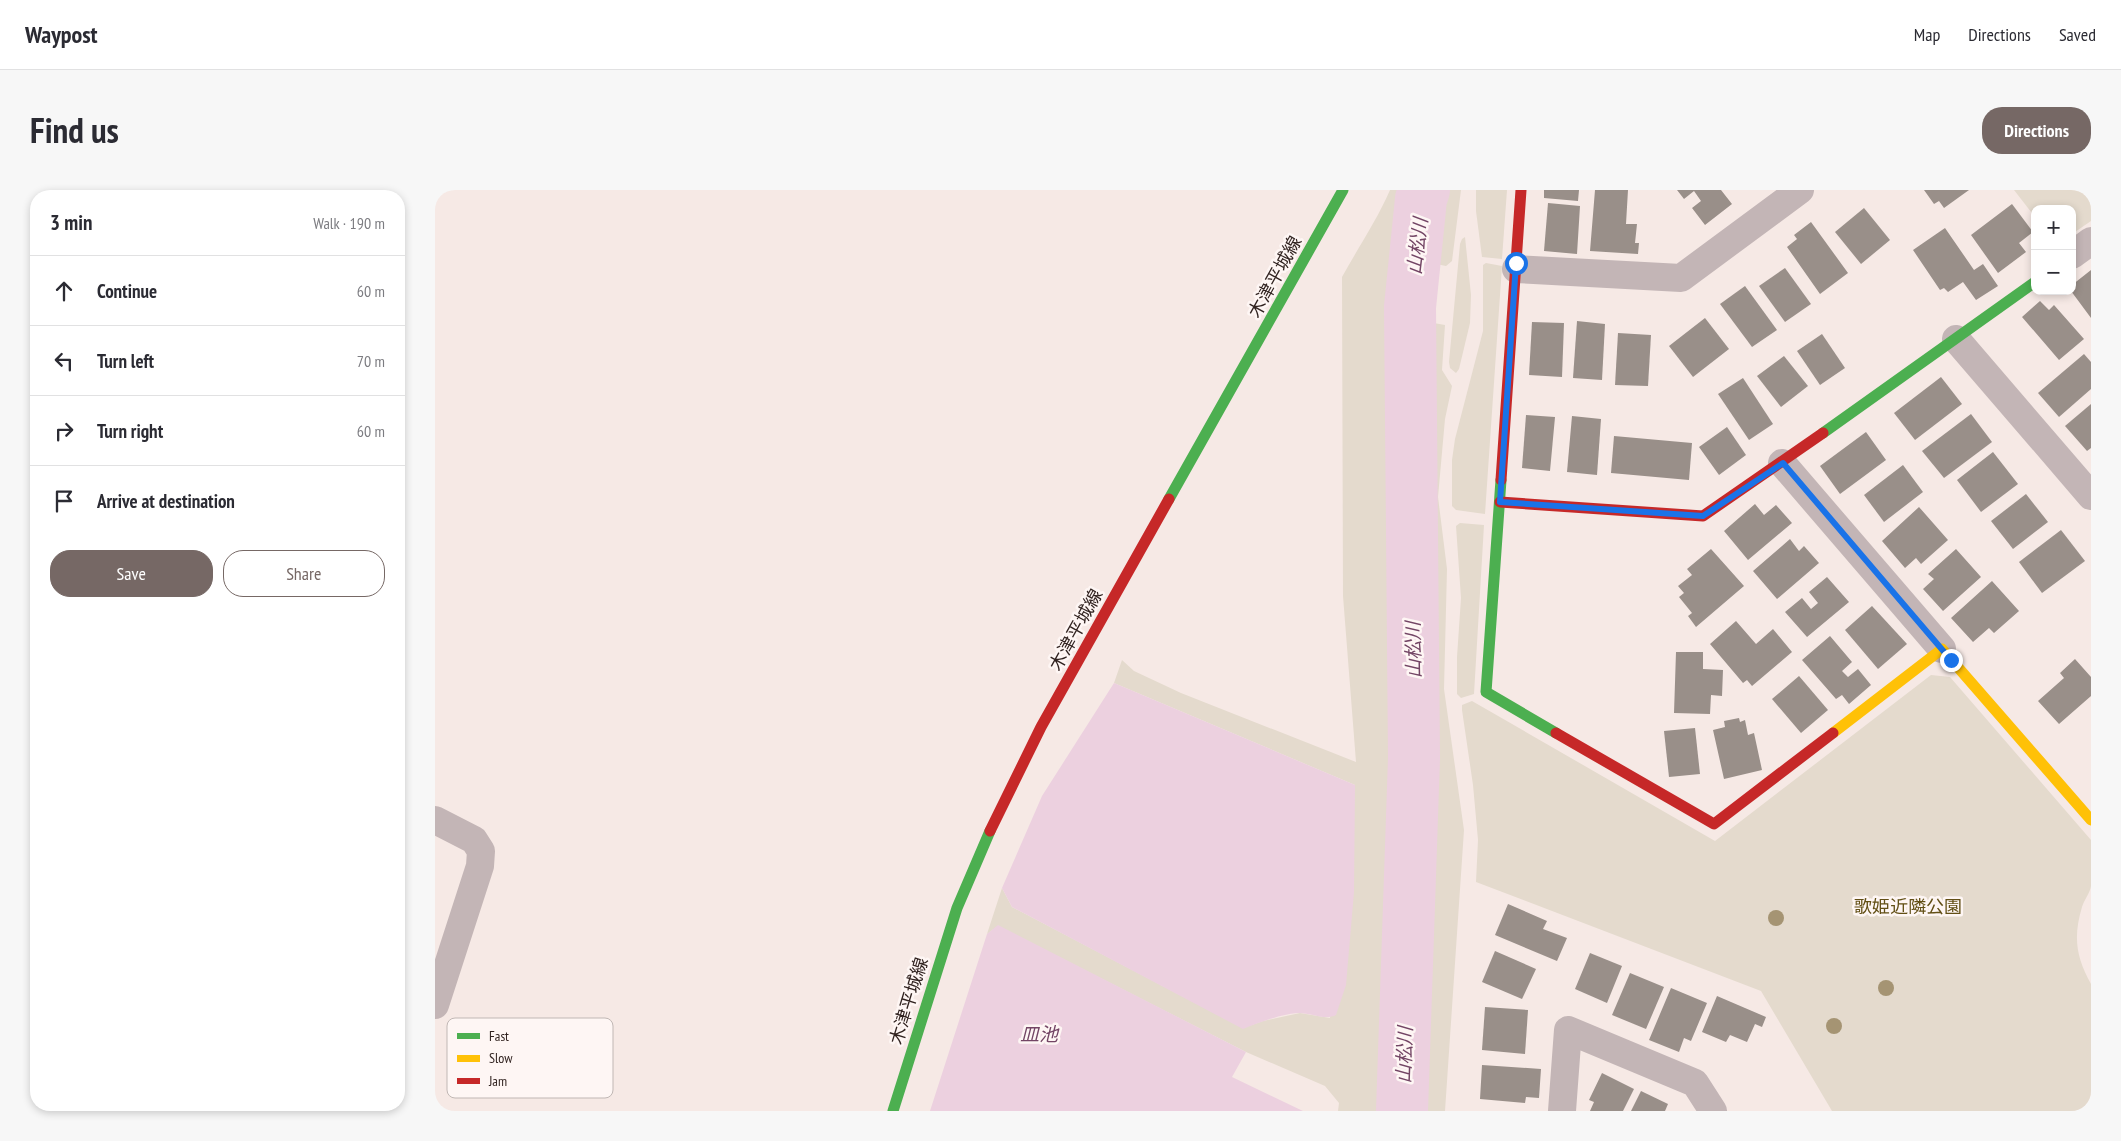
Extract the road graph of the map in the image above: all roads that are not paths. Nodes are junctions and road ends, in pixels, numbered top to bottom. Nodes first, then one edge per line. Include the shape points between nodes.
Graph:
1 (1343, 190) edge
2 (1521, 190) edge
3 (1800, 190) edge
4 (2091, 241) edge
5 (2076, 252) edge
6 (1516, 270) junction
7 (2031, 285) edge
8 (1956, 339) junction
9 (1783, 463) junction
10 (2091, 496) edge
11 (1500, 502) junction
12 (1942, 649) junction
13 (435, 820) edge
14 (2091, 820) edge
15 (435, 1005) edge
16 (893, 1111) edge
17 (1562, 1111) edge
18 (1713, 1111) edge

1 - 16 street, 木津平城線 via 1041,727 1004,802 966,884 949,930
2 - 6 street
3 - 6 street via 1681,278
4 - 5 street
6 - 11 street
7 - 8 street
8 - 9 street
8 - 10 street
9 - 11 street via 1703,516
9 - 12 street
11 - 12 street via 1486,692 1714,824
12 - 14 street
13 - 15 street via 474,840 481,851 480,866
17 - 18 street via 1568,1030 1695,1083

